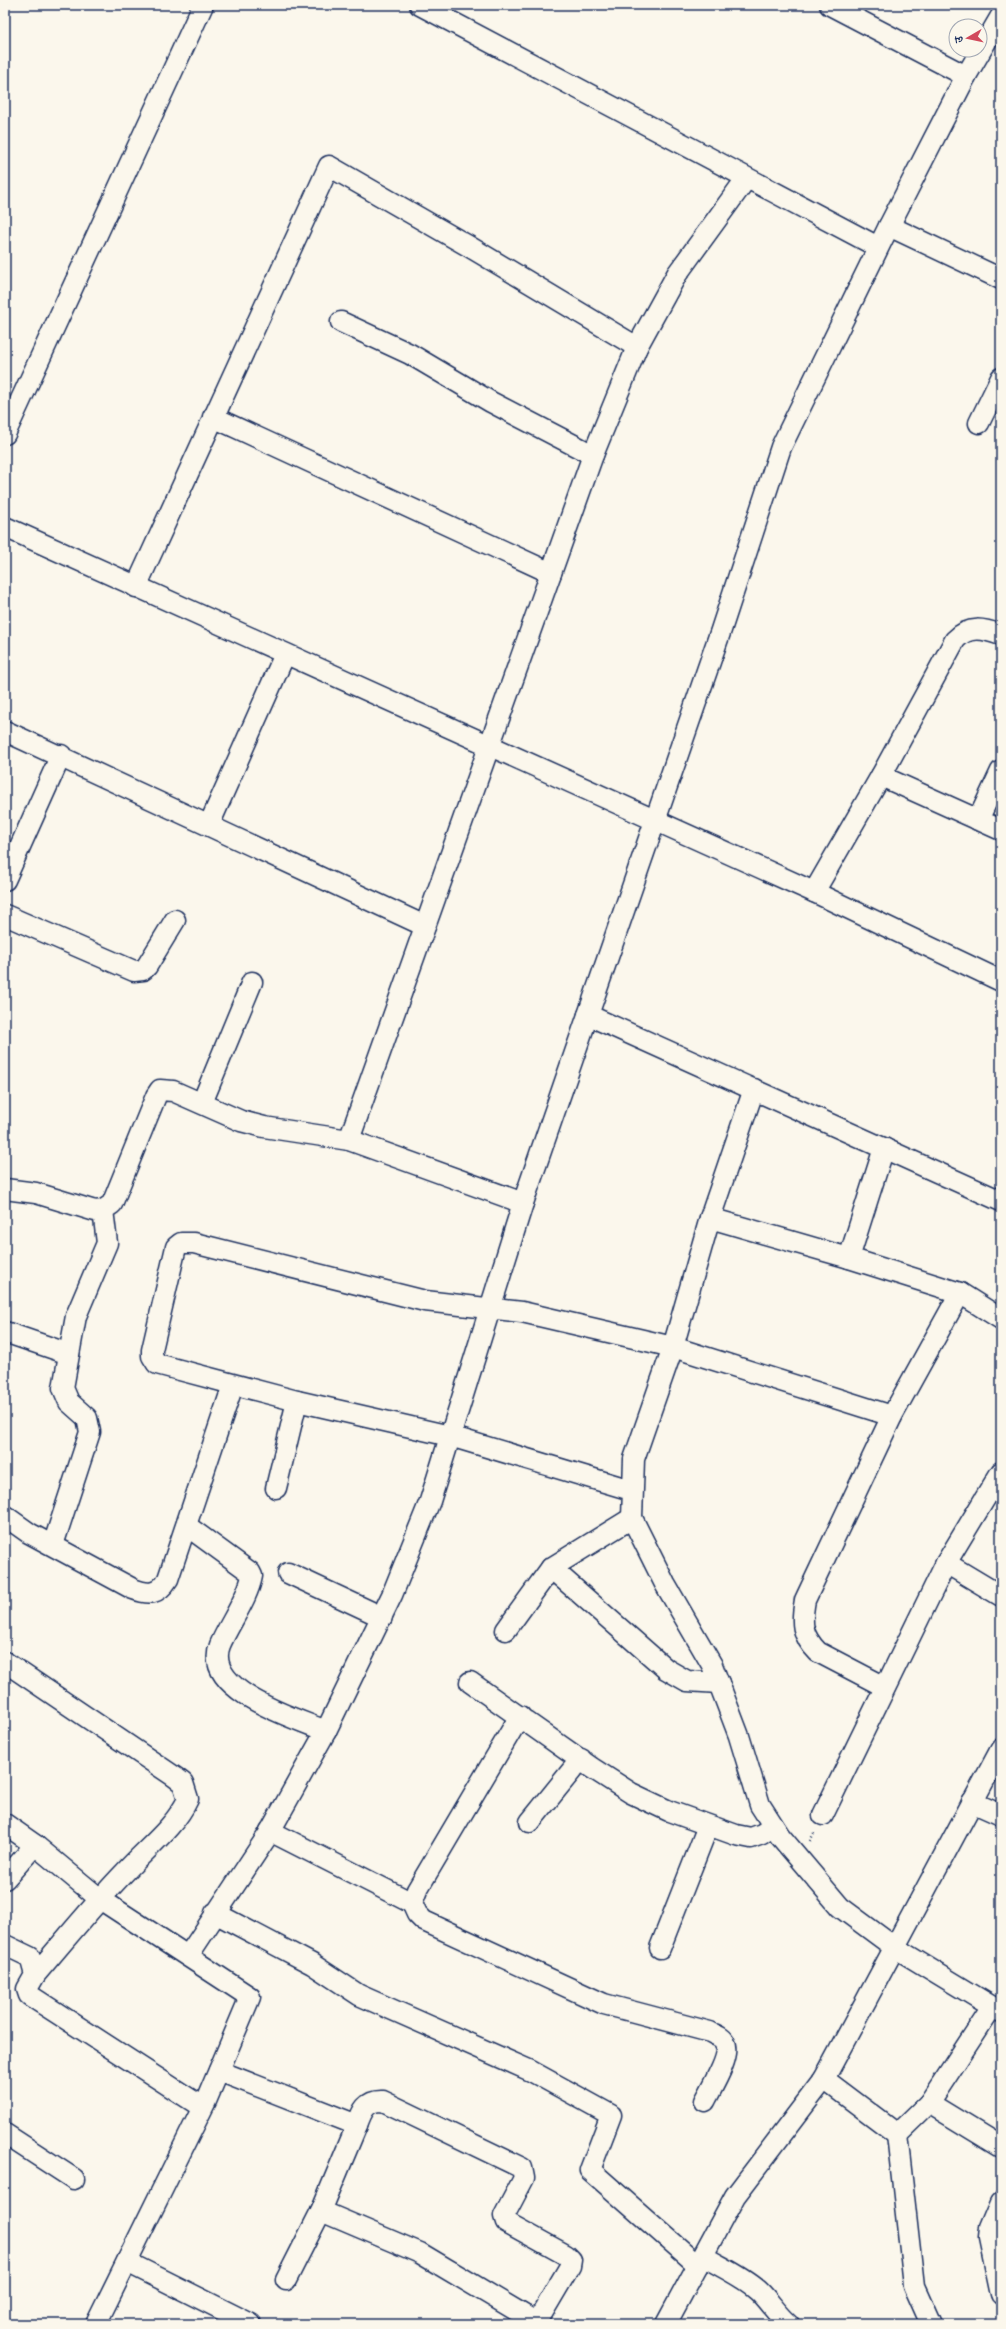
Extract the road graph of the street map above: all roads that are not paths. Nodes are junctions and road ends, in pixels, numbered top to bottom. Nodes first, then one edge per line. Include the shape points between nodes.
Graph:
1 (203, 5) edge
2 (420, 5) edge
3 (830, 5) edge
4 (1001, 16) edge
5 (966, 76) junction
6 (746, 179) junction
7 (889, 226) junction
8 (878, 248) junction
9 (1001, 279) edge
10 (341, 322) dead end
11 (637, 348) junction
12 (1001, 378) edge
13 (213, 417) junction
14 (979, 423) dead end
15 (5, 434) edge
16 (593, 455) junction
17 (5, 527) edge
18 (551, 573) junction
19 (136, 586) junction
20 (1001, 636) edge
21 (285, 654) junction
22 (5, 731) edge
23 (489, 746) junction
24 (61, 755) junction
25 (1001, 771) edge
26 (880, 776) junction
27 (978, 820) junction
28 (655, 821) junction
29 (209, 825) junction
30 (1001, 830) edge
31 (5, 880) edge
32 (814, 892) junction
33 (5, 915) edge
34 (175, 920) dead end
35 (425, 926) junction
36 (1001, 981) edge
37 (252, 982) dead end
38 (588, 1015) junction
39 (754, 1089) junction
40 (202, 1104) junction
41 (349, 1140) junction
42 (884, 1148) junction
43 (5, 1189) edge
44 (1001, 1200) edge
45 (523, 1203) junction
46 (103, 1210) junction
47 (710, 1218) junction
48 (849, 1258) junction
49 (960, 1292) junction
50 (490, 1309) junction
51 (1001, 1319) edge
52 (5, 1332) edge
53 (673, 1347) junction
54 (69, 1354) junction
55 (233, 1385) junction
56 (297, 1401) junction
57 (892, 1416) junction
58 (450, 1436) junction
59 (1001, 1472) edge
60 (276, 1488) dead end
61 (631, 1490) junction
62 (5, 1516) edge
63 (632, 1518) junction
64 (187, 1526) junction
65 (53, 1545) junction
66 (946, 1563) junction
67 (551, 1568) junction
68 (288, 1572) dead end
69 (1001, 1596) edge
70 (382, 1617) junction
71 (506, 1630) dead end
72 (5, 1662) edge
73 (470, 1682) dead end
74 (719, 1683) junction
75 (885, 1687) junction
76 (520, 1716) junction
77 (326, 1731) junction
78 (1001, 1749) edge
79 (581, 1760) junction
80 (972, 1802) junction
81 (823, 1815) road end
82 (1001, 1815) edge
83 (530, 1822) dead end
84 (5, 1824) edge
85 (708, 1826) junction
86 (773, 1826) junction
87 (270, 1831) junction
88 (35, 1845) junction
89 (5, 1879) edge
90 (100, 1899) junction
91 (412, 1903) junction
92 (215, 1913) junction
93 (5, 1945) edge
94 (660, 1948) dead end
95 (894, 1948) junction
96 (188, 1956) junction
97 (35, 1975) junction
98 (997, 2010) edge
99 (219, 2071) junction
100 (824, 2079) junction
101 (705, 2101) dead end
102 (929, 2104) junction
103 (202, 2107) junction
104 (356, 2125) junction
105 (5, 2134) edge
106 (897, 2134) junction
107 (1001, 2147) edge
108 (74, 2179) dead end
109 (1001, 2202) edge
110 (321, 2211) junction
111 (996, 2245) edge
112 (700, 2260) junction
113 (127, 2262) junction
114 (286, 2280) dead end
115 (1001, 2296) edge
116 (538, 2323) edge
117 (96, 2324) edge
118 (251, 2324) edge
119 (666, 2324) edge
120 (789, 2324) edge
121 (930, 2324) edge

1 - 15 street
2 - 6 street
3 - 5 street
4 - 5 street
5 - 7 street
6 - 8 street
6 - 11 street via 677,274
7 - 8 street
7 - 9 street
8 - 28 street via 781,447
10 - 16 street via 410,354 491,402
11 - 13 street via 329,166
11 - 16 street
12 - 14 street
13 - 18 street
13 - 19 street
16 - 18 street
17 - 19 street
18 - 23 street
19 - 21 street
20 - 26 street via 976,629 962,633 955,640
21 - 23 street
21 - 29 street
22 - 24 street
23 - 28 street
23 - 35 street
24 - 29 street
24 - 31 street
25 - 27 street
26 - 27 street
26 - 32 street
27 - 30 street
28 - 32 street
28 - 38 street
29 - 35 street
32 - 36 street
33 - 34 street via 134,971 148,966
35 - 41 street
37 - 40 street
38 - 39 street
38 - 45 street
39 - 42 street
39 - 47 street
40 - 41 street via 241,1121 264,1127
40 - 46 street via 173,1091 158,1092 112,1204
41 - 45 street
42 - 44 street
42 - 48 street
43 - 46 street via 19,1189
45 - 50 street
46 - 54 street via 107,1243 76,1316
47 - 48 street
47 - 53 street
48 - 49 street
49 - 51 street
49 - 57 street
50 - 53 street via 522,1312
50 - 55 street via 425,1301 194,1243 181,1243 174,1253 152,1356 156,1364 163,1367
50 - 58 street
52 - 54 street
53 - 57 street
53 - 61 street via 634,1459
54 - 65 street via 64,1375 64,1394 68,1402 87,1418 90,1432
55 - 56 street
55 - 64 street
56 - 58 street
56 - 60 street
57 - 75 street via 808,1594 802,1622 810,1645 818,1652
58 - 61 street
58 - 70 street via 430,1501
59 - 66 street
61 - 63 street
62 - 65 street
63 - 67 street
63 - 74 street via 665,1584 712,1665
64 - 65 street via 168,1579 163,1587 150,1594 133,1589
64 - 77 street via 252,1576 220,1646 218,1663 223,1674 231,1684 264,1706
66 - 69 street
66 - 75 street
67 - 71 street
67 - 74 street via 666,1669 687,1681
68 - 70 street
70 - 77 street
72 - 90 street via 175,1777 183,1783 188,1792 185,1806
73 - 76 street
74 - 86 street via 739,1736 760,1805
75 - 81 street
76 - 79 street
76 - 91 street via 417,1890
77 - 87 street
78 - 80 street
79 - 83 street
79 - 85 street via 631,1793
80 - 82 street
80 - 95 street
84 - 88 street
85 - 86 street via 751,1838
85 - 94 street
86 - 95 street via 840,1907
87 - 91 street
87 - 92 street
88 - 89 street
88 - 90 street
90 - 96 street
90 - 97 street
91 - 101 street via 424,1921 604,2004 710,2032 720,2037 727,2049
92 - 96 street
92 - 112 street via 312,1964 360,1994 530,2071 611,2115 590,2170
93 - 97 street via 30,1957
95 - 98 street
95 - 100 street
96 - 99 street via 250,1997
97 - 103 street via 27,1989 29,1995
98 - 102 street
99 - 103 street
99 - 104 street
100 - 106 street
100 - 112 street via 735,2196
102 - 106 street
102 - 107 street
103 - 113 street
104 - 110 street
104 - 116 street via 368,2103 383,2101 522,2168 524,2178 504,2216 506,2222 571,2260
105 - 108 street
106 - 121 street via 914,2286
109 - 111 street via 990,2229
110 - 114 street
110 - 116 street via 420,2253
111 - 115 street
112 - 119 street
112 - 120 street via 749,2282
113 - 117 street
113 - 118 street

